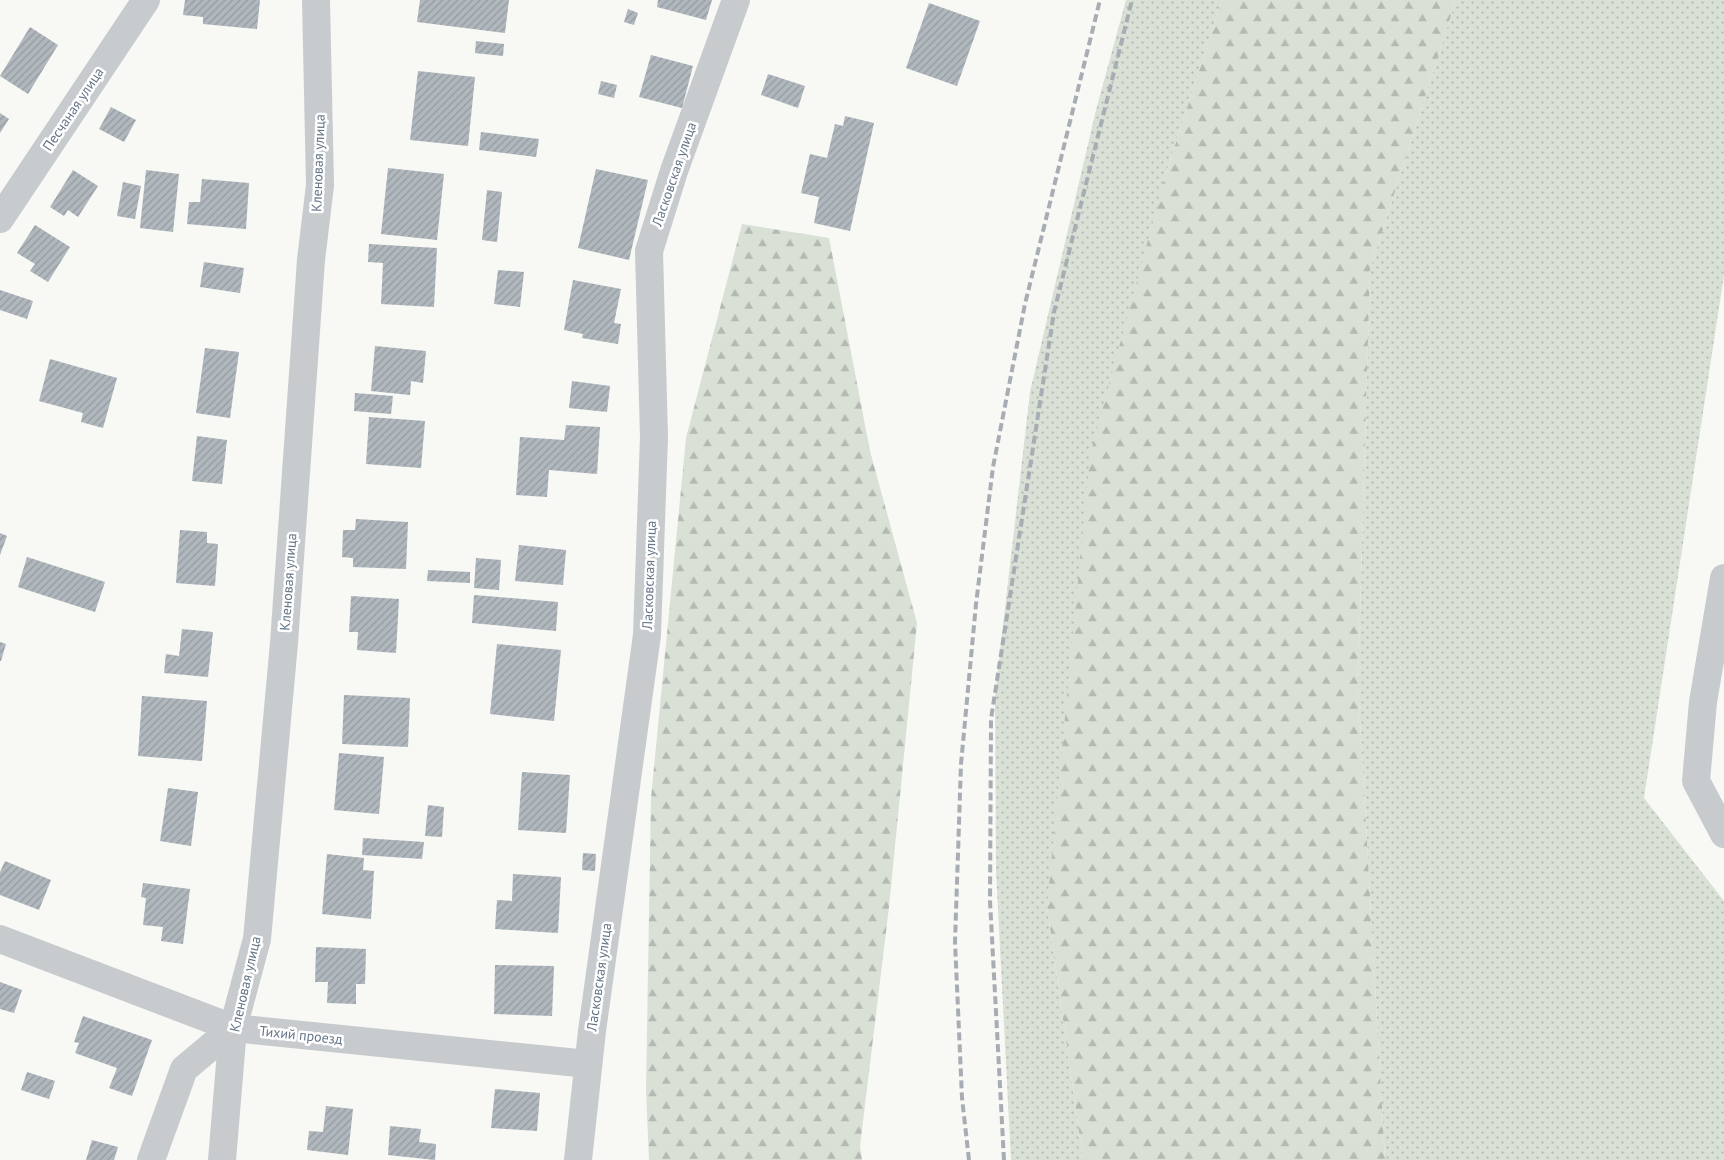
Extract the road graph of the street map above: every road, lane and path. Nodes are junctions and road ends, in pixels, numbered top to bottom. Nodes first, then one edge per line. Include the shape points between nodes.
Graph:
1 (146, 0) edge
2 (316, 0) edge
3 (736, 0) edge
4 (0, 219) edge
5 (1724, 578) edge
6 (1724, 834) edge
7 (0, 938) edge
8 (233, 1028) junction
9 (588, 1064) junction
10 (151, 1160) edge
11 (222, 1160) edge
12 (578, 1160) edge

1 - 4 street, Песчаная улица
2 - 8 street, Кленовая улица via 320,185 311,260 284,643 257,939
3 - 9 street, Ласковская улица via 674,171 649,251 654,437 647,635
5 - 6 street via 1703,702 1696,782
7 - 8 street, Тихий проезд
8 - 9 street, Тихий проезд
8 - 10 street via 184,1069
8 - 11 street, Кленовая улица
9 - 12 street, Ласковская улица

